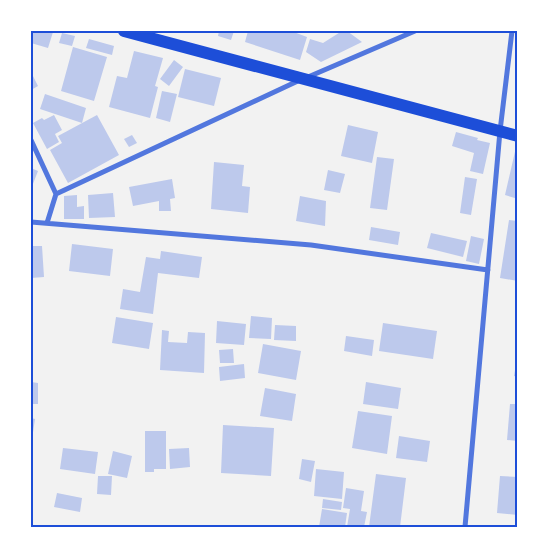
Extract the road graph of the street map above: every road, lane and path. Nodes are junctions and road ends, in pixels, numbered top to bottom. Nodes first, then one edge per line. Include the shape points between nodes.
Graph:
1 (124, 31) edge
2 (415, 31) edge
3 (512, 31) edge
4 (302, 79) junction
5 (500, 131) junction
6 (518, 136) edge
7 (31, 140) edge
8 (56, 194) junction
9 (31, 222) edge
10 (47, 223) junction
11 (488, 270) junction
12 (465, 527) edge

1 - 4 main road
2 - 4 street
3 - 5 street
4 - 5 main road
4 - 8 street
5 - 6 main road
5 - 11 street
7 - 8 street
8 - 10 street
9 - 10 street
10 - 11 street via 311,246
11 - 12 street

